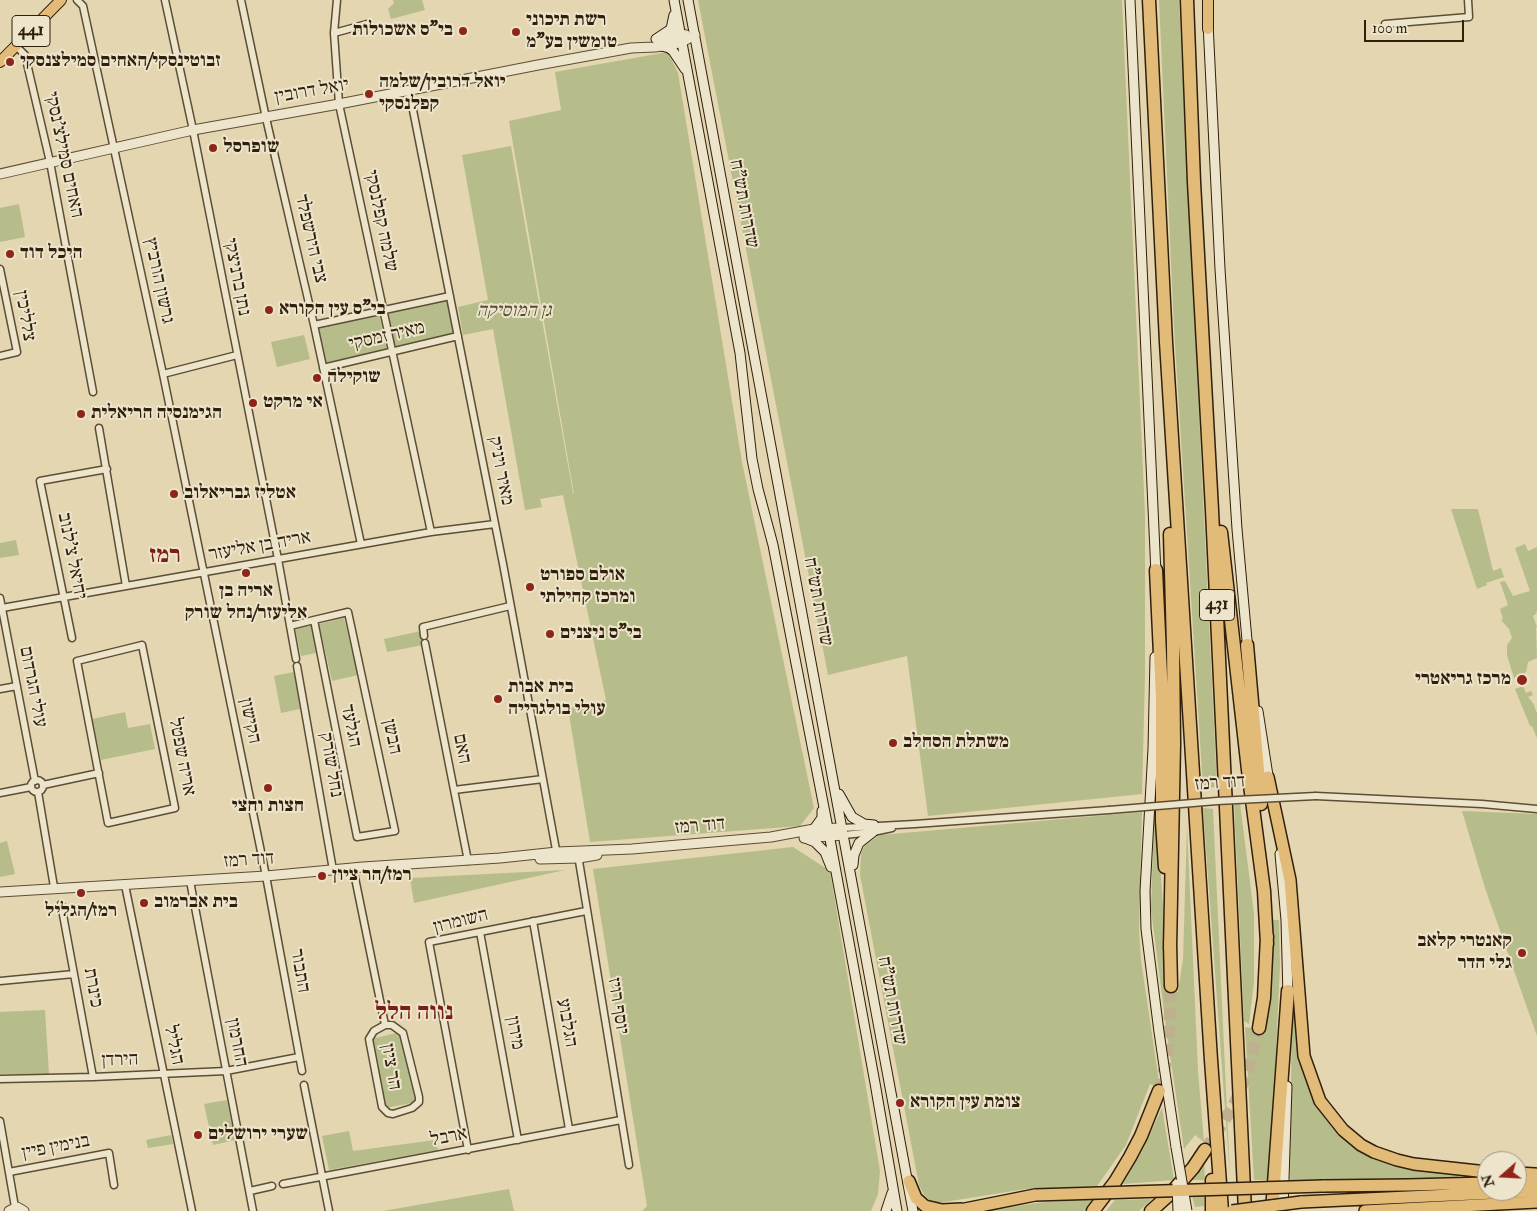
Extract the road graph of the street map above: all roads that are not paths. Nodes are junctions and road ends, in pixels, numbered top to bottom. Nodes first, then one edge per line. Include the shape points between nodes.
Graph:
1 (54, 0) edge
2 (61, 0) edge
3 (77, 0) edge
4 (164, 0) edge
5 (240, 0) edge
6 (337, 0) edge
7 (688, 0) edge
8 (1130, 0) edge
9 (1149, 0) edge
10 (1187, 0) edge
11 (1208, 0) edge
12 (1468, 0) edge
13 (674, 3) edge
14 (367, 24) dead end
15 (1385, 24) dead end
16 (1208, 29) joint
17 (334, 33) junction
18 (694, 35) junction
19 (681, 38) junction
20 (659, 43) junction
21 (16, 46) junction
22 (0, 54) edge
23 (0, 62) edge
24 (688, 75) junction
25 (408, 90) junction
26 (340, 104) junction
27 (266, 118) junction
28 (193, 130) junction
29 (114, 147) junction
30 (50, 162) junction
31 (0, 174) edge
32 (0, 269) edge
33 (450, 296) junction
34 (384, 311) junction
35 (314, 325) junction
36 (458, 336) junction
37 (1166, 342) junction
38 (392, 352) junction
39 (237, 355) junction
40 (0, 356) edge
41 (323, 368) junction
42 (163, 374) junction
43 (93, 392) dead end
44 (1206, 396) junction
45 (99, 428) dead end
46 (107, 469) junction
47 (495, 524) junction
48 (431, 532) junction
49 (361, 544) junction
50 (278, 559) junction
51 (1156, 570) junction
52 (203, 572) junction
53 (126, 586) junction
54 (64, 597) junction
55 (0, 598) edge
56 (510, 606) junction
57 (2, 608) junction
58 (314, 620) junction
59 (290, 626) junction
60 (424, 636) dead end
61 (72, 638) dead end
62 (425, 643) dead end
63 (1247, 645) junction
64 (17, 686) junction
65 (0, 689) edge
66 (98, 773) junction
67 (1268, 777) junction
68 (543, 779) junction
69 (35, 781) junction
70 (43, 785) junction
71 (31, 787) junction
72 (835, 787) junction
73 (454, 790) junction
74 (38, 792) junction
75 (0, 794) edge
76 (822, 801) junction
77 (1537, 809) edge
78 (873, 829) junction
79 (814, 830) junction
80 (828, 832) junction
81 (843, 832) junction
82 (357, 837) joint
83 (771, 837) junction
84 (805, 838) junction
85 (578, 855) junction
86 (557, 856) junction
87 (468, 861) junction
88 (353, 868) junction
89 (333, 870) junction
90 (266, 876) junction
91 (852, 878) junction
92 (190, 881) junction
93 (838, 884) junction
94 (125, 885) junction
95 (54, 887) junction
96 (0, 892) edge
97 (62, 904) dead end
98 (586, 911) junction
99 (533, 921) junction
100 (480, 932) junction
101 (1267, 944) junction
102 (1170, 949) junction
103 (74, 974) junction
104 (0, 981) edge
105 (1171, 986) tunnel mouth
106 (1288, 992) junction
107 (385, 1025) junction
108 (1259, 1028) tunnel mouth
109 (299, 1056) junction
110 (1210, 1060) junction
111 (226, 1071) junction
112 (302, 1071) dead end
113 (164, 1075) junction
114 (93, 1078) junction
115 (0, 1079) edge
116 (304, 1085) dead end
117 (1159, 1091) tunnel mouth
118 (621, 1120) junction
119 (0, 1121) edge
120 (569, 1129) junction
121 (518, 1140) junction
122 (1176, 1147) junction
123 (468, 1150) junction
124 (1205, 1150) tunnel mouth
125 (8, 1164) junction
126 (0, 1165) edge
127 (629, 1165) dead end
128 (1477, 1171) edge
129 (9, 1172) junction
130 (322, 1177) junction
131 (892, 1178) junction
132 (908, 1180) junction
133 (1477, 1183) edge
134 (283, 1184) dead end
135 (114, 1186) dead end
136 (272, 1186) dead end
137 (250, 1191) junction
138 (1537, 1192) edge
139 (1537, 1202) edge
140 (16, 1210) edge
141 (960, 1210) edge
142 (192, 1211) edge
143 (253, 1211) edge
144 (329, 1211) edge
145 (886, 1211) edge
146 (897, 1211) edge
147 (914, 1211) edge
148 (1092, 1211) edge
149 (1152, 1211) edge
150 (1178, 1211) edge
151 (1187, 1211) edge
152 (1212, 1211) edge
153 (1222, 1211) edge
154 (1232, 1211) edge
155 (1245, 1211) edge
156 (1272, 1211) edge
157 (1283, 1211) edge
158 (1365, 1211) edge

1 - 22 main road, 441
2 - 21 main road, 441
3 - 29 street, גרשון הורביץ via 83,6
4 - 28 street, נתן ברניצקי
5 - 27 street, צבי הירשפלד
6 - 17 street, שלמה קפלנסקי
7 - 18 main road, שדרות תש"ח
8 - 51 main road
9 - 37 highway, 431
10 - 44 highway, 431
11 - 16 main road
12 - 15 street via 1469,17
13 - 19 main road, שדרות תש"ח
13 - 20 main road via 674,21
14 - 17 street
16 - 63 main road via 1220,268
17 - 26 street, שלמה קפלנסקי
18 - 19 main road, יואל דרובין
18 - 72 main road, שדרות תש"ח
19 - 20 main road, יואל דרובין
19 - 24 main road, שדרות תש"ח
20 - 24 main road via 673,51
20 - 25 main road, יואל דרובין
21 - 23 main road, 441
21 - 30 street, האחים סמילצ'נסקי via 26,55
24 - 76 main road, שדרות תש"ח via 740,352 752,459 773,546
25 - 26 main road, יואל דרובין
25 - 33 street, מאיר ויניק
26 - 27 main road, יואל דרובין
26 - 34 street, שלמה קפלנסקי
27 - 28 main road, יואל דרובין
27 - 35 street, צבי הירשפלד
28 - 29 main road, יואל דרובין
28 - 39 street, נתן ברניצקי
29 - 30 main road, יואל דרובין
29 - 42 street, גרשון הורביץ
30 - 31 main road, יואל דרובין
30 - 43 street, האחים סמילצ'נסקי
32 - 40 street, צלליכין via 17,352
33 - 34 street, מאיר זמסקי
33 - 36 street, מאיר ויניק
34 - 35 street, מאיר זמסקי
34 - 38 street, שלמה קפלנסקי
35 - 41 street, צבי הירשפלד
36 - 38 street, מאיר זמסקי
36 - 47 street, מאיר ויניק
37 - 102 highway via 1174,683
37 - 110 highway, 431
38 - 41 street, מאיר זמסקי
38 - 48 street, שלמה קפלנסקי
39 - 42 street
39 - 50 street, נתן ברניצקי
41 - 49 street, צבי הירשפלד
42 - 52 street, גרשון הורביץ
44 - 101 highway via 1264,891
44 - 155 highway, 431
45 - 46 street
46 - 53 street
46 - 54 street, יחיאל צ'לנוב via 40,481
47 - 48 street, אריה בן אליעזר
47 - 56 street, מאיר ויניק
48 - 49 street, אריה בן אליעזר
49 - 50 street, אריה בן אליעזר
50 - 52 street, אריה בן אליעזר
50 - 59 street, נחל שורק
51 - 102 highway via 1162,697 1162,828
51 - 122 main road via 1153,749 1145,910
52 - 53 street, אריה בן אליעזר
52 - 90 street, הקישון
53 - 54 street, אריה בן אליעזר
54 - 57 street, אריה בן אליעזר
54 - 61 street, יחיאל צ'לנוב
55 - 57 street, עולי הגרדום
56 - 60 street via 422,628
56 - 68 street, מאיר ויניק
57 - 64 street, עולי הגרדום
58 - 59 street
58 - 82 street, הגלעד
58 - 82 street, הבשן via 348,612 395,831
59 - 89 street, נחל שורק
62 - 73 street, האם
63 - 67 main road
63 - 101 highway via 1266,882
64 - 65 street
64 - 69 street, עולי הגרדום
66 - 66 street, אריה שפטל via 77,661 142,645 175,808 108,823
66 - 70 street
67 - 106 main road via 1284,886
67 - 128 highway via 1290,880 1304,1056 1320,1101 1343,1130 1361,1146 1374,1152 1414,1164
68 - 73 street
68 - 86 street, מאיר ויניק
69 - 70 street
69 - 71 street
70 - 74 street
71 - 74 street
71 - 75 street
72 - 78 main road via 852,816
72 - 81 main road, שדרות תש"ח
73 - 87 street, האם
74 - 95 street
76 - 79 main road via 822,818
76 - 80 main road, שדרות תש"ח
77 - 78 street, דוד רמז, bridge via 1316,796 1217,800
78 - 81 street, דוד רמז
78 - 91 main road via 859,843 854,855
79 - 80 main road, דוד רמז
79 - 83 main road, דוד רמז
80 - 81 main road, דוד רמז
80 - 84 main road, דוד רמז
80 - 93 main road, שדרות תש"ח
81 - 91 main road, שדרות תש"ח
83 - 84 main road, דוד רמז
83 - 85 main road, דוד רמז
84 - 93 main road via 825,852
85 - 86 main road, דוד רמז
85 - 98 street, יוסף רויז
86 - 87 main road, דוד רמז
87 - 88 main road, דוד רמז
88 - 89 main road, דוד רמז
88 - 107 street, הר ציון
89 - 90 main road, דוד רמז
90 - 92 main road, דוד רמז
90 - 109 street, התבור
91 - 132 main road, שדרות תש"ח
92 - 94 main road, דוד רמז
92 - 111 street, החרמון
93 - 131 main road, שדרות תש"ח
94 - 95 main road, דוד רמז
94 - 113 street, הגליל
95 - 96 main road, דוד רמז
97 - 103 street, כינרת
98 - 99 street, השומרון
98 - 118 street, יוסף רויז
99 - 100 street, השומרון
99 - 120 street, הגלבוע
100 - 121 street, מירון
100 - 123 street, השומרון via 430,942
101 - 108 highway
102 - 105 highway
103 - 104 street
103 - 114 street, כינרת
106 - 156 highway
106 - 157 main road
107 - 107 street, הר ציון via 374,1031 369,1039 382,1107 394,1114 412,1108 419,1097 404,1032
109 - 111 street, הירדן
109 - 112 street, התבור
110 - 152 highway
110 - 153 highway, 431
111 - 113 street, הירדן
111 - 137 street, החרמון
113 - 114 street, הירדן
113 - 142 street, הגליל
114 - 115 street, הירדן
116 - 130 street
117 - 148 highway via 1130,1157
118 - 120 street, ארבל
118 - 127 street, יוסף רויז
119 - 125 street
120 - 121 street, ארבל
121 - 123 street, ארבל
122 - 150 main road, bridge
122 - 151 main road, bridge
123 - 130 street, ארבל
124 - 149 highway via 1193,1168
125 - 126 street
125 - 129 street
129 - 135 street, בנימין פיין via 109,1153
129 - 140 street
130 - 134 street, ארבל
130 - 144 street
131 - 145 main road via 892,1194
131 - 146 main road, שדרות תש"ח
132 - 141 highway via 916,1198 925,1206
132 - 147 main road, שדרות תש"ח
133 - 141 highway, bridge via 1035,1195
136 - 137 street
137 - 143 street, החרמון
138 - 154 highway, bridge via 1301,1202
139 - 158 highway

